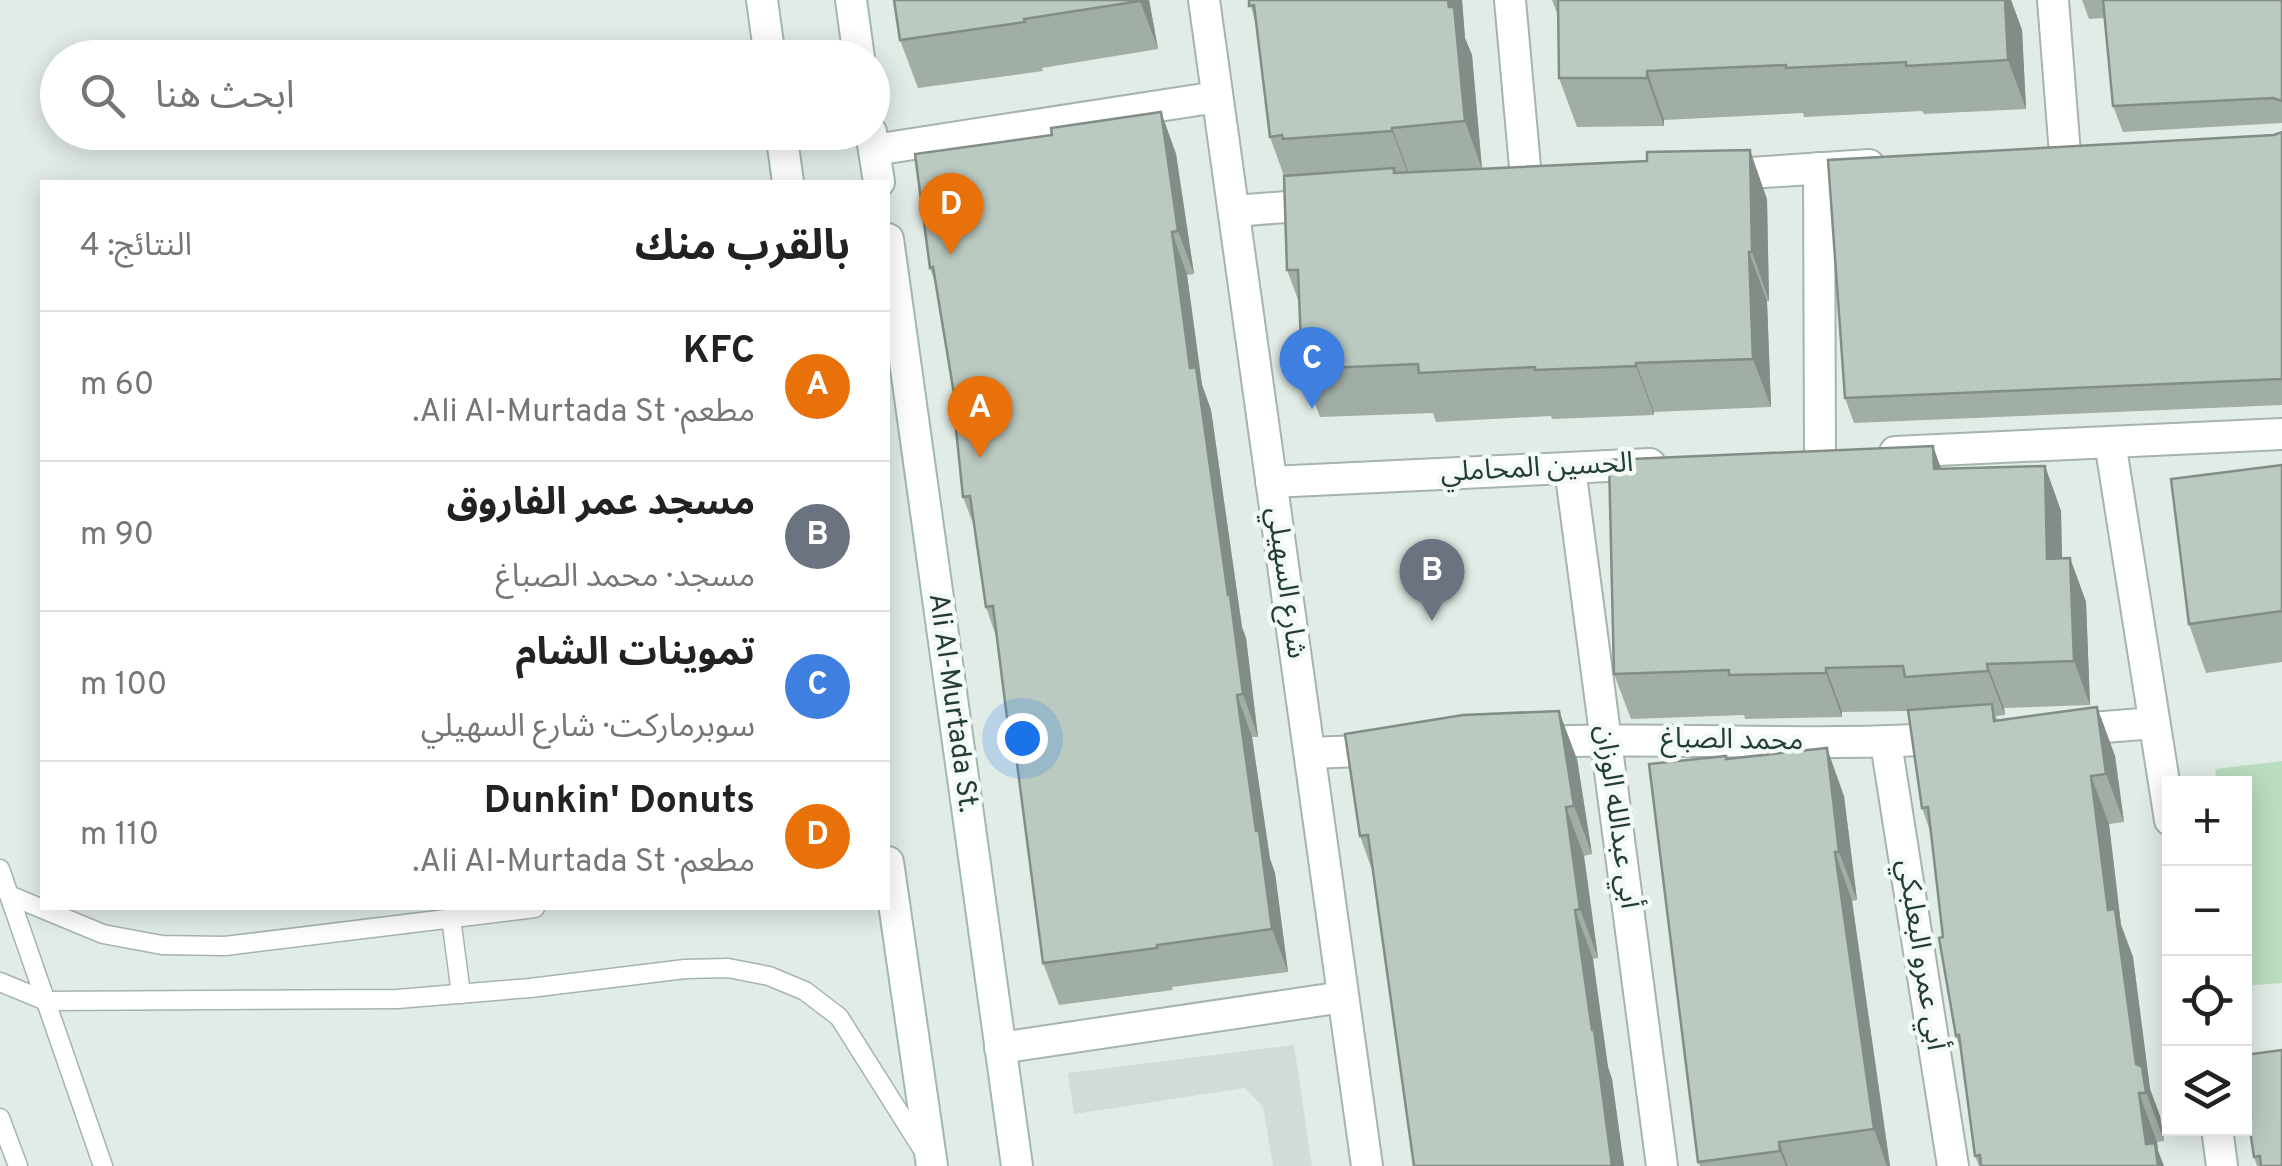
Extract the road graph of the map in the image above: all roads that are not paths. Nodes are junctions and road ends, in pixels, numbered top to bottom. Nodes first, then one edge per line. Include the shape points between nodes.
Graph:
1 (762, 0) edge
2 (850, 0) edge
3 (1204, 0) edge
4 (1510, 0) edge
5 (2052, 0) edge
6 (768, 40) edge
7 (857, 40) edge
8 (1218, 97) junction
9 (890, 139) edge
10 (784, 150) edge
11 (874, 150) edge
12 (2065, 154) edge
13 (1895, 164) edge
14 (1819, 168) junction
15 (1683, 178) edge
16 (788, 180) edge
17 (879, 180) edge
18 (1527, 189) edge
19 (1351, 202) edge
20 (1234, 211) junction
21 (890, 253) edge
22 (2282, 434) edge
23 (2110, 442) junction
24 (1685, 462) edge
25 (1570, 468) junction
26 (1271, 482) junction
27 (2154, 723) junction
28 (2040, 732) edge
29 (1982, 736) edge
30 (1606, 739) junction
31 (1886, 743) junction
32 (1507, 744) edge
33 (1408, 748) edge
34 (1310, 753) junction
35 (2163, 776) edge
36 (0, 869) edge
37 (890, 876) edge
38 (9, 895) junction
39 (40, 908) edge
40 (45, 910) edge
41 (518, 910) edge
42 (451, 918) junction
43 (0, 982) edge
44 (461, 994) junction
45 (1344, 997) junction
46 (46, 1000) junction
47 (1000, 1048) junction
48 (0, 1118) edge
49 (2218, 1136) edge
50 (932, 1165) edge
51 (18, 1166) edge
52 (103, 1166) edge
53 (1017, 1166) edge
54 (1367, 1166) edge
55 (1662, 1166) edge
56 (1953, 1166) edge
57 (2222, 1166) edge

1 - 6 street
2 - 7 street
3 - 8 street, شارع السهيلي
4 - 18 street
5 - 12 street
8 - 9 street
8 - 20 street, شارع السهيلي
10 - 16 street
11 - 17 street
13 - 14 street
14 - 15 street
14 - 23 street via 1830,455
19 - 20 street
20 - 26 street, شارع السهيلي
21 - 47 street, Ali Al-Murtada St.
22 - 23 street
23 - 27 street
24 - 25 street, الحسين المحاملي
25 - 26 street, الحسين المحاملي
25 - 30 street, أبي عبدالله الوزان
26 - 34 street, شارع السهيلي
27 - 28 street
27 - 35 street
29 - 31 street, محمد الصباغ
30 - 31 street, محمد الصباغ
30 - 32 street, محمد الصباغ
30 - 55 street, أبي عبدالله الوزان
31 - 56 street, أبي عمرو البعلبكي
33 - 34 street
34 - 45 street, شارع السهيلي
36 - 38 lane
37 - 50 street
38 - 39 lane
38 - 46 lane
40 - 42 lane via 103,934 162,945 225,946
41 - 42 lane
42 - 44 lane
43 - 46 lane
44 - 46 lane
44 - 50 lane via 685,969 769,976 806,991 839,1017
45 - 47 street
45 - 54 street, شارع السهيلي
46 - 52 lane
47 - 53 street, Ali Al-Murtada St.
48 - 51 lane
49 - 57 street

